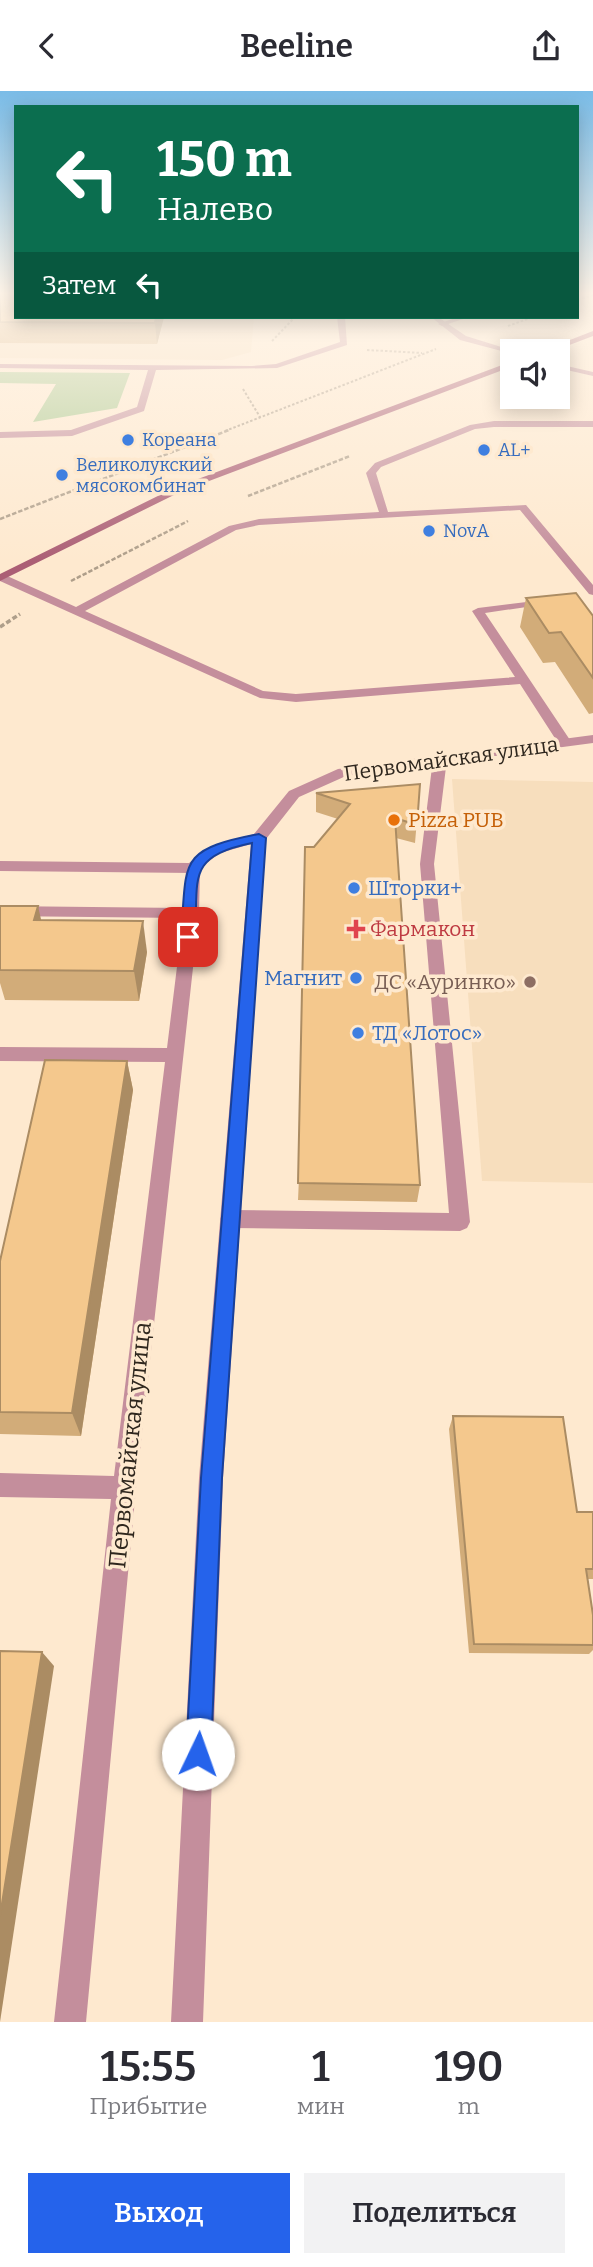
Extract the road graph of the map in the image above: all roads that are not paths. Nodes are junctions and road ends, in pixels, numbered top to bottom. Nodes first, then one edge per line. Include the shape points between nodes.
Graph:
1 (149, 382) edge
2 (462, 382) edge
3 (593, 424) edge
4 (0, 435) edge
5 (384, 514) junction
6 (0, 577) edge
7 (589, 595) edge
8 (555, 600) edge
9 (75, 612) junction
10 (524, 680) junction
11 (593, 739) edge
12 (565, 743) junction
13 (440, 759) junction
14 (259, 838) junction
15 (0, 866) edge
16 (193, 868) junction
17 (0, 911) edge
18 (191, 913) junction
19 (0, 1054) edge
20 (173, 1055) junction
21 (230, 1219) junction
22 (0, 1485) edge
23 (124, 1488) junction
24 (70, 2022) edge
25 (187, 2022) edge

1 - 4 street via 141,409 72,433
2 - 6 main road via 177,490
3 - 5 street via 473,427 378,465 371,473
5 - 7 street via 523,507
5 - 9 street via 233,528
6 - 9 street
8 - 10 street via 478,611
9 - 10 street via 260,694 296,698
10 - 12 street
11 - 12 street, Первомайская улица
12 - 13 street, Первомайская улица
13 - 14 street, Первомайская улица via 343,772 294,794
13 - 21 street via 427,864 460,1222
14 - 16 street via 205,854
14 - 21 street
15 - 16 street
16 - 18 street, Первомайская улица
17 - 18 street
18 - 20 street, Первомайская улица
19 - 20 street
20 - 23 street, Первомайская улица
21 - 25 street via 211,1478
22 - 23 street
23 - 24 street, Первомайская улица

